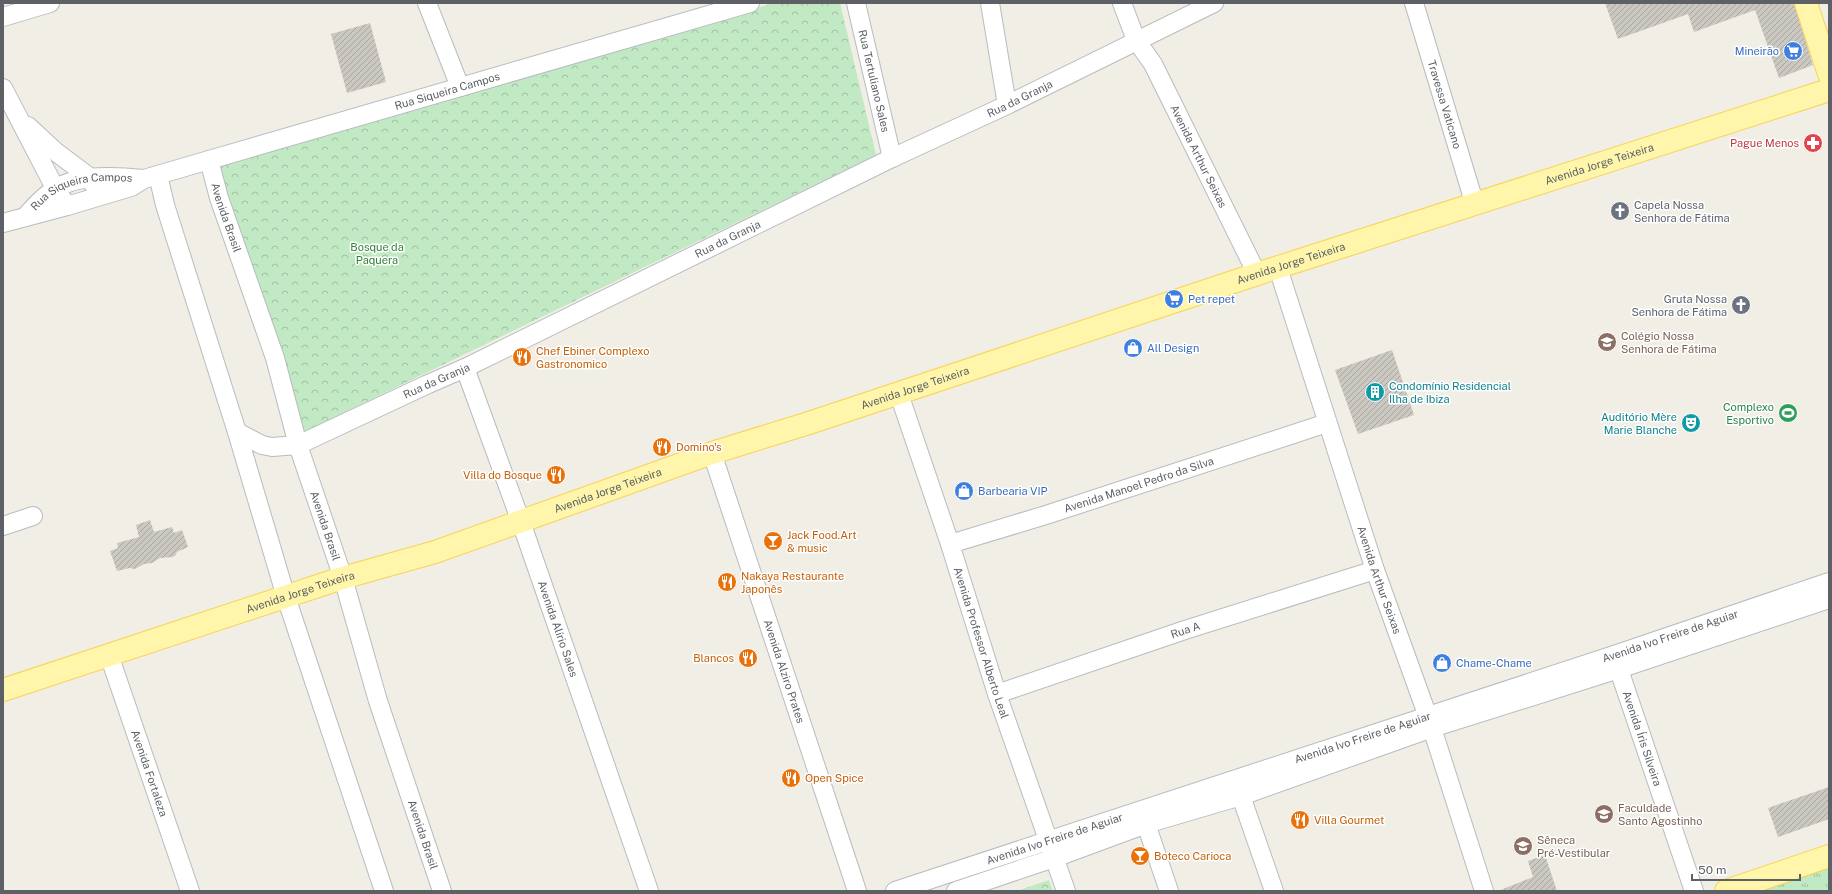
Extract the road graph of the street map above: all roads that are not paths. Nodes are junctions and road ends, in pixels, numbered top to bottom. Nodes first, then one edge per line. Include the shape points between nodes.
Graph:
1 (50, 3) edge
2 (427, 3) edge
3 (750, 3) edge
4 (856, 3) edge
5 (990, 3) edge
6 (1122, 3) edge
7 (1214, 3) edge
8 (1414, 3) edge
9 (1806, 3) edge
10 (3, 17) edge
11 (1136, 40) junction
12 (1829, 74) edge
13 (460, 87) junction
14 (3, 88) edge
15 (1829, 90) edge
16 (1008, 105) junction
17 (20, 119) junction
18 (892, 158) junction
19 (209, 160) junction
20 (151, 177) junction
21 (92, 179) junction
22 (55, 188) junction
23 (96, 198) junction
24 (1475, 205) junction
25 (67, 206) junction
26 (25, 217) junction
27 (3, 223) edge
28 (1278, 268) junction
29 (1256, 274) junction
30 (464, 368) junction
31 (899, 394) junction
32 (1327, 423) junction
33 (237, 432) junction
34 (298, 445) junction
35 (712, 453) junction
36 (32, 516) dead end
37 (521, 522) junction
38 (3, 526) edge
39 (950, 544) junction
40 (1375, 570) junction
41 (343, 578) junction
42 (1829, 582) edge
43 (286, 597) junction
44 (1829, 599) edge
45 (1793, 603) junction
46 (109, 655) junction
47 (1616, 662) junction
48 (3, 690) edge
49 (997, 694) junction
50 (1429, 722) junction
51 (1241, 796) junction
52 (1146, 824) junction
53 (1049, 839) junction
54 (1829, 856) edge
55 (1054, 858) junction
56 (190, 891) edge
57 (384, 891) edge
58 (442, 891) edge
59 (649, 891) edge
60 (857, 891) edge
61 (895, 891) edge
62 (956, 891) edge
63 (1066, 891) edge
64 (1169, 891) edge
65 (1274, 891) edge
66 (1484, 891) edge
67 (1694, 891) edge
68 (1726, 891) edge

1 - 10 street
2 - 13 street
3 - 13 street, Rua Siqueira Campos
4 - 18 street, Rua Tertuliano Sales
5 - 16 street
6 - 11 street, Avenida Arthur Seixas
7 - 11 street, Rua da Granja
8 - 24 street, Travessa Vaticano
9 - 12 main road
11 - 16 street, Rua da Granja
11 - 29 street, Avenida Arthur Seixas via 1153,64
13 - 19 street, Rua Siqueira Campos
14 - 17 street
15 - 24 main road, Avenida Jorge Teixeira
16 - 18 street, Rua da Granja
17 - 21 street via 56,152
17 - 22 street
18 - 30 street, Rua da Granja
19 - 20 street, Rua Siqueira Campos
19 - 34 street, Avenida Brasil via 219,198 275,358
20 - 21 street, Rua Siqueira Campos
20 - 23 street, Rua Siqueira Campos via 131,188
20 - 33 street via 167,212
21 - 22 street, Rua Siqueira Campos via 73,181
21 - 23 street
22 - 25 street
22 - 26 street, Rua Siqueira Campos
23 - 25 street, Rua Siqueira Campos
24 - 28 main road, Avenida Jorge Teixeira
25 - 26 street, Rua Siqueira Campos
26 - 27 street, Rua Siqueira Campos
28 - 29 main road, Avenida Jorge Teixeira
28 - 32 street, Avenida Arthur Seixas
29 - 31 main road, Avenida Jorge Teixeira
30 - 34 street, Rua da Granja
30 - 37 street, Avenida Alírio Sales
31 - 35 main road, Avenida Jorge Teixeira
31 - 39 street, Avenida Professor Alberto Leal
32 - 39 street, Avenida Manoel Pedro da Silva
32 - 40 street, Avenida Arthur Seixas
33 - 34 street, Rua da Granja via 262,445
33 - 43 street
34 - 41 street, Avenida Brasil
35 - 37 main road, Avenida Jorge Teixeira
35 - 60 street, Avenida Alziro Prates
36 - 38 street
37 - 41 main road, Avenida Jorge Teixeira via 435,552
37 - 59 street, Avenida Alírio Sales
39 - 49 street, Avenida Professor Alberto Leal
40 - 49 street, Rua A via 1185,630
40 - 50 street, Avenida Arthur Seixas
41 - 43 main road, Avenida Jorge Teixeira
41 - 58 street, Avenida Brasil via 378,701
42 - 45 street, Avenida Ivo Freire de Aguiar
43 - 46 main road, Avenida Jorge Teixeira
43 - 57 street
44 - 45 street, Avenida Ivo Freire de Aguiar
45 - 47 street, Avenida Ivo Freire de Aguiar
46 - 48 main road, Avenida Jorge Teixeira
46 - 56 street, Avenida Fortaleza
47 - 50 street, Avenida Ivo Freire de Aguiar
47 - 67 street, Avenida Íris Silveira
49 - 53 street, Avenida Professor Alberto Leal
50 - 51 street, Avenida Ivo Freire de Aguiar
50 - 53 street, Avenida Ivo Freire de Aguiar
50 - 66 street, Avenida Arthur Seixas
51 - 52 street, Avenida Ivo Freire de Aguiar
51 - 65 street
52 - 55 street, Avenida Ivo Freire de Aguiar
52 - 64 street
53 - 55 street, Avenida Professor Alberto Leal
53 - 61 street, Avenida Ivo Freire de Aguiar
54 - 68 main road
55 - 62 street, Avenida Ivo Freire de Aguiar
55 - 63 street, Avenida Professor Alberto Leal

